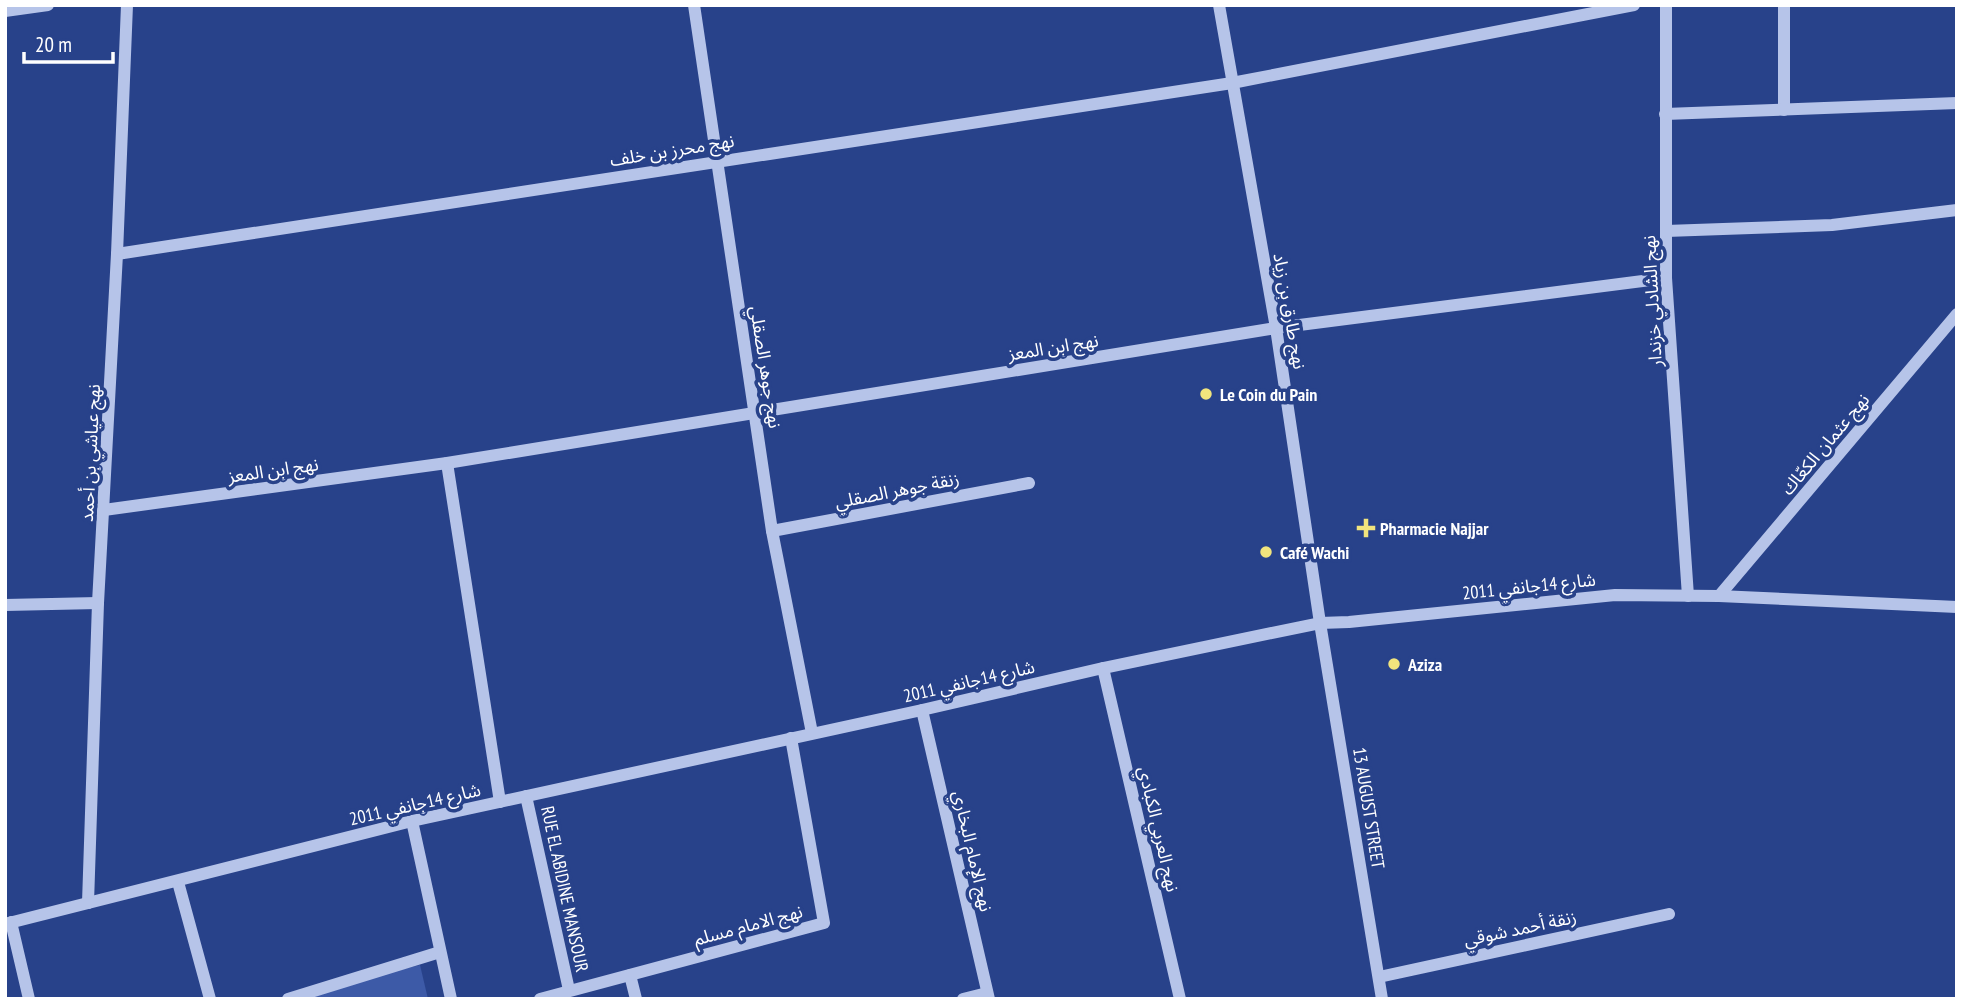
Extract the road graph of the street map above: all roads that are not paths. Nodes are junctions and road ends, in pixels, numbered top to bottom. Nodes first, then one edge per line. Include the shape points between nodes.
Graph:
1 (48, 5) edge
2 (127, 5) edge
3 (694, 5) edge
4 (1219, 5) edge
5 (1634, 5) edge
6 (1666, 5) edge
7 (1784, 5) edge
8 (5, 11) edge
9 (1232, 83) junction
10 (1957, 103) edge
11 (1784, 110) junction
12 (1665, 114) junction
13 (717, 161) junction
14 (1957, 210) edge
15 (1665, 231) junction
16 (117, 254) junction
17 (1665, 278) junction
18 (1957, 314) edge
19 (1276, 328) junction
20 (755, 414) junction
21 (447, 463) junction
22 (1029, 483) dead end
23 (104, 510) junction
24 (772, 531) junction
25 (1688, 596) junction
26 (1720, 596) junction
27 (98, 603) junction
28 (5, 605) edge
29 (1957, 607) edge
30 (1320, 622) junction
31 (1103, 668) junction
32 (922, 710) junction
33 (812, 733) junction
34 (791, 737) junction
35 (526, 796) junction
36 (499, 803) junction
37 (412, 821) junction
38 (178, 882) junction
39 (88, 903) junction
40 (1669, 914) dead end
41 (8, 923) edge
42 (440, 952) junction
43 (630, 975) junction
44 (1379, 977) junction
45 (569, 990) junction
46 (988, 996) edge
47 (29, 999) edge
48 (210, 999) edge
49 (288, 999) edge
50 (451, 999) edge
51 (540, 999) edge
52 (636, 999) edge
53 (963, 999) edge
54 (1180, 999) edge
55 (1382, 999) edge

1 - 8 street
2 - 16 street, نهج عياشي بن أحمد
3 - 13 street, نهج جوهر الصقلي
4 - 9 street, نهج طارق بن زياد
5 - 9 street, نهج محرز بن خلف
6 - 12 street, نهج الشادلي خزندار
7 - 11 street
9 - 13 street, نهج محرز بن خلف
9 - 19 street, نهج طارق بن زياد
10 - 11 street
11 - 12 street
12 - 15 street, نهج الشادلي خزندار
13 - 16 street, نهج محرز بن خلف
13 - 20 street, نهج جوهر الصقلي
14 - 15 street via 1832,225
15 - 17 street, نهج الشادلي خزندار
16 - 23 street, نهج عياشي بن أحمد
17 - 19 street, نهج ابن المعز
17 - 25 street, نهج الشادلي خزندار
18 - 26 street, نهج عثمان الكعّاك
19 - 20 street, نهج ابن المعز
19 - 30 street, نهج طارق بن زياد
20 - 21 street, نهج ابن المعز
20 - 24 street, نهج جوهر الصقلي
21 - 23 street, نهج ابن المعز
21 - 36 street
22 - 24 street, زنقة جوهر الصقلي
23 - 27 street, نهج عياشي بن أحمد
24 - 33 street, نهج جوهر الصقلي
25 - 26 street, شارع 14جانفي 2011
25 - 30 street, شارع 14جانفي 2011 via 1615,595
26 - 29 street, شارع 14جانفي 2011
27 - 28 street
27 - 39 street, نهج عياشي بن أحمد
30 - 31 street, شارع 14جانفي 2011
30 - 44 street, 13 AUGUST STREET
31 - 32 street, شارع 14جانفي 2011
31 - 54 street, نهج العربي الكبادي
32 - 33 street, شارع 14جانفي 2011
32 - 46 street, نهج الإمام البخاري
33 - 34 street, شارع 14جانفي 2011
34 - 35 street, شارع 14جانفي 2011
34 - 43 street, نهج الامام مسلم via 824,923
35 - 36 street, شارع 14جانفي 2011
35 - 45 street, RUE EL ABIDINE MANSOUR
36 - 37 street, شارع 14جانفي 2011
37 - 38 street, شارع 14جانفي 2011
37 - 42 street
38 - 39 street, شارع 14جانفي 2011
38 - 48 street
39 - 41 street, شارع 14جانفي 2011
40 - 44 street, زنقة أحمد شوقي
41 - 47 street
42 - 49 street
42 - 50 street
43 - 45 street, نهج الامام مسلم
43 - 52 street
44 - 55 street, 13 AUGUST STREET
45 - 51 street, نهج الامام مسلم
46 - 53 street

